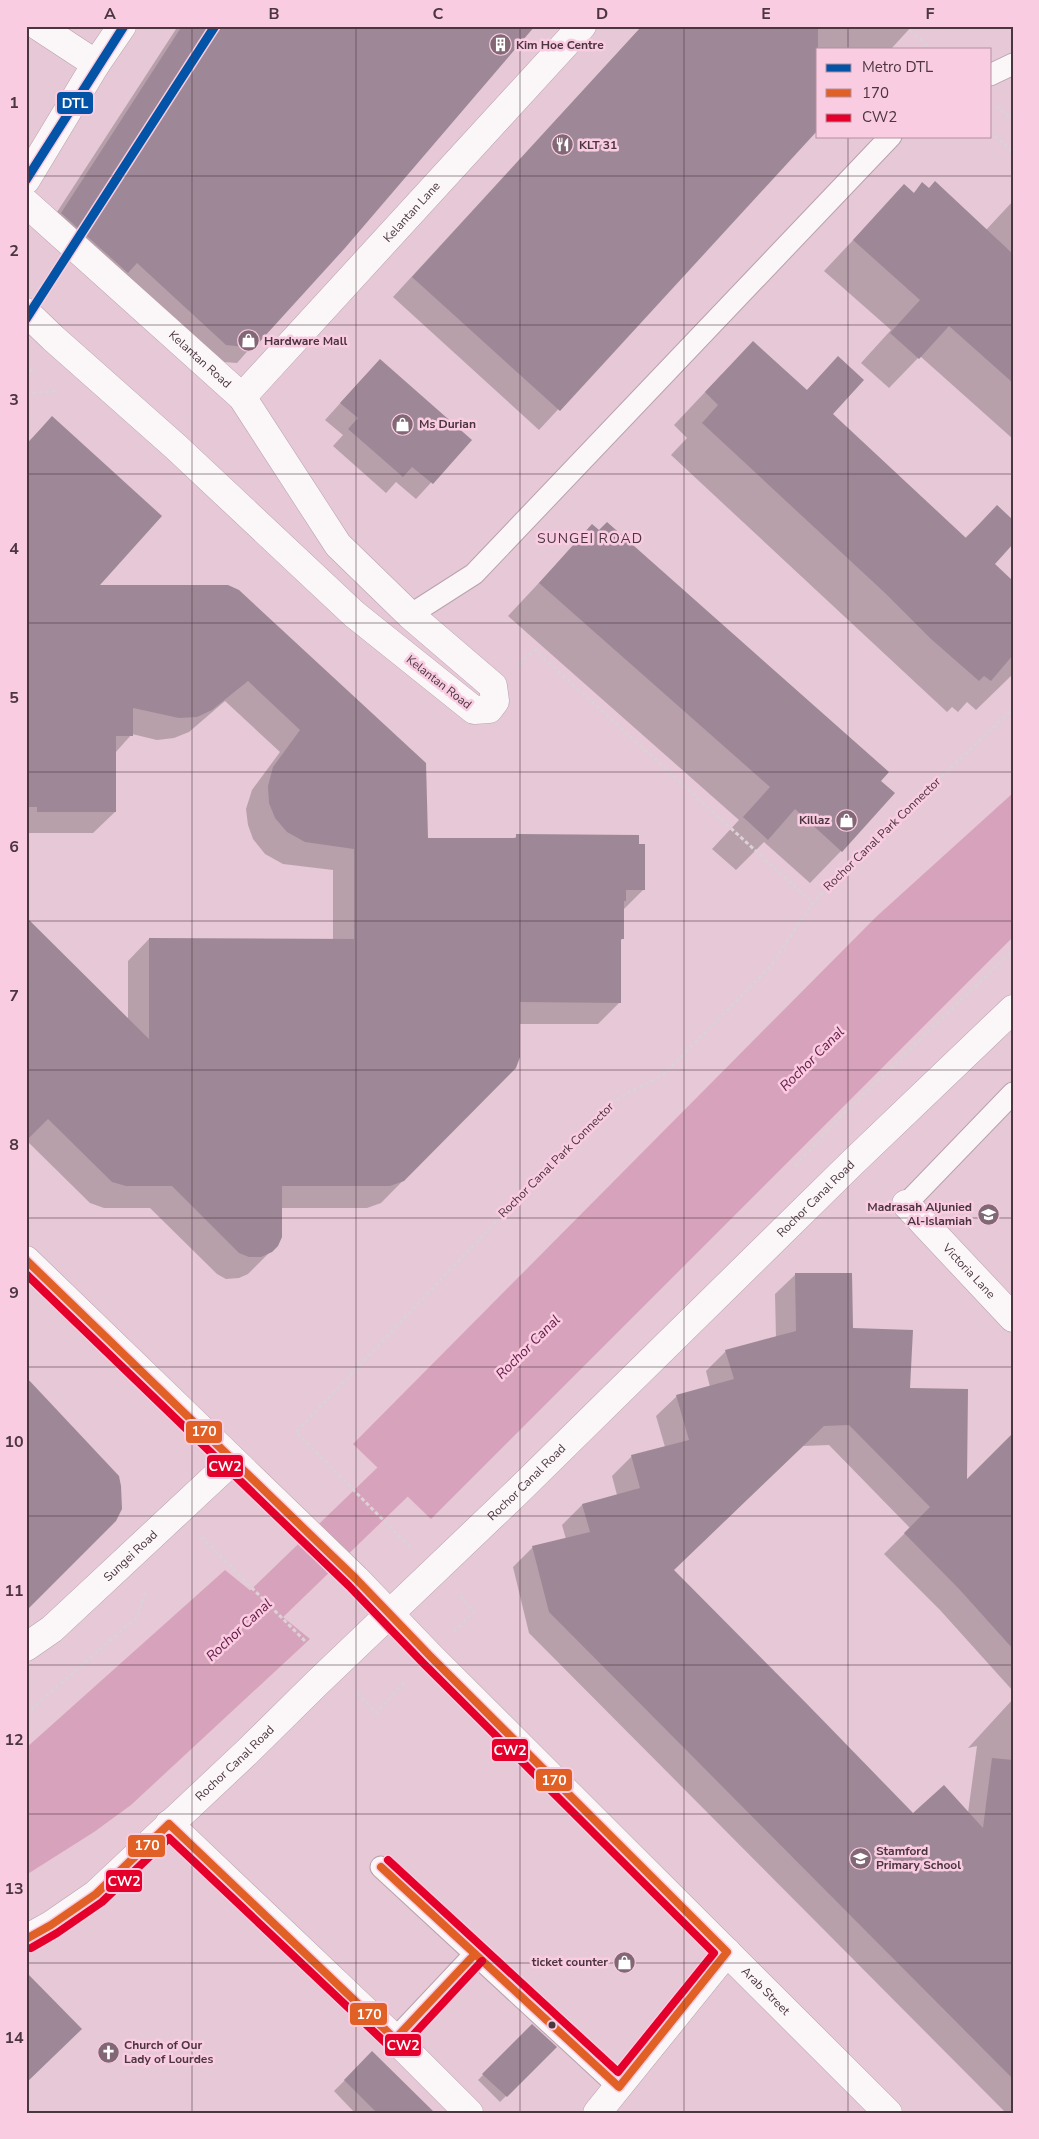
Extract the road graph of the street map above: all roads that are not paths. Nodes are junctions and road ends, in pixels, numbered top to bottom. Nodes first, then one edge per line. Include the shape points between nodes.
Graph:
1 (38, 26) edge
2 (122, 26) edge
3 (582, 26) edge
4 (96, 64) junction
5 (1013, 64) edge
6 (992, 74) edge
7 (889, 138) edge
8 (26, 180) edge
9 (26, 203) edge
10 (26, 312) edge
11 (242, 397) junction
12 (338, 545) junction
13 (306, 570) junction
14 (410, 615) junction
15 (1013, 1009) edge
16 (1013, 1093) edge
17 (906, 1204) joint
18 (26, 1260) edge
19 (1013, 1318) edge
20 (232, 1461) junction
21 (389, 1614) junction
22 (26, 1647) edge
23 (169, 1824) junction
24 (381, 1867) dead end
25 (26, 1939) edge
26 (727, 1952) junction
27 (475, 1954) junction
28 (395, 2039) junction
29 (619, 2087) junction
30 (469, 2113) edge
31 (598, 2113) edge
32 (888, 2113) edge

1 - 4 street
2 - 4 street
3 - 11 street, Kelantan Lane
4 - 8 street
5 - 6 lane
7 - 14 lane via 474,574
9 - 11 street, Kelantan Road
10 - 13 street, Kelantan Road
11 - 12 street, Kelantan Road
12 - 13 street via 313,540 306,546
12 - 14 street, Kelantan Road
13 - 14 street, Kelantan Road via 354,614 474,710 489,709 495,701 493,686
15 - 21 street, Rochor Canal Road
16 - 17 lane
17 - 19 street, Victoria Lane
18 - 20 street, Arab Street
20 - 21 street, Arab Street
20 - 22 street, Sungei Road via 52,1629
21 - 23 street, Rochor Canal Road
21 - 26 street, Arab Street
23 - 25 street, Rochor Canal Road via 96,1894
23 - 28 street
24 - 27 lane
26 - 29 street
26 - 32 street, Arab Street
27 - 28 lane
27 - 29 lane
28 - 30 street
29 - 31 street

